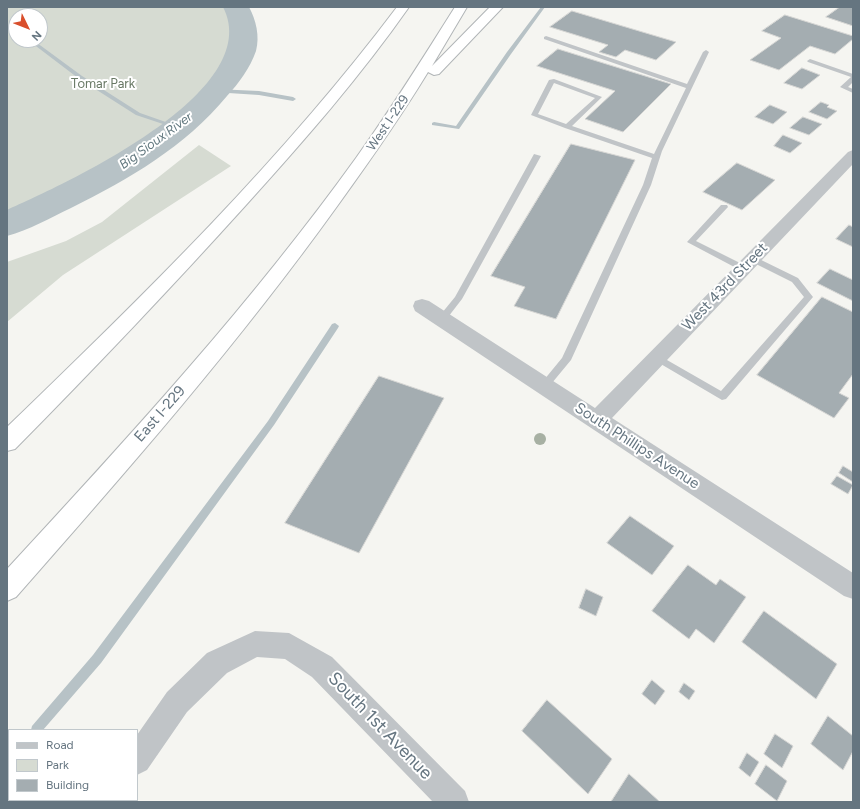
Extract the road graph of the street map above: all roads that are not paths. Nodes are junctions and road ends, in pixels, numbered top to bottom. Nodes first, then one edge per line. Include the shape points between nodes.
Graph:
1 (399, 7) edge
2 (403, 7) edge
3 (461, 7) edge
4 (497, 7) edge
5 (546, 38) dead end
6 (379, 40) junction
7 (706, 52) dead end
8 (810, 61) dead end
9 (853, 76) edge
10 (853, 79) edge
11 (690, 87) junction
12 (853, 91) edge
13 (567, 127) junction
14 (853, 155) edge
15 (537, 156) dead end
16 (656, 157) junction
17 (359, 166) junction
18 (724, 207) dead end
19 (308, 234) joint
20 (748, 264) junction
21 (422, 306) dead end
22 (442, 319) junction
23 (657, 358) junction
24 (544, 386) junction
25 (597, 420) junction
26 (7, 442) edge
27 (853, 587) edge
28 (7, 588) edge
29 (138, 759) edge
30 (454, 802) edge

1 - 6 highway
2 - 6 highway
3 - 17 highway, West I-229 via 439,45
4 - 17 highway via 433,72
5 - 11 lane
6 - 26 highway via 328,103 243,198 81,369
7 - 11 lane
8 - 9 lane
10 - 12 lane via 844,87
11 - 16 lane
13 - 13 lane via 534,115 552,80 600,97
13 - 16 lane
14 - 20 street, West 43rd Street
15 - 22 lane via 458,299
16 - 24 lane via 647,185 566,360
17 - 19 highway, West I-229
18 - 20 lane via 691,242
19 - 28 highway, East I-229 via 222,342
20 - 23 street, West 43rd Street
20 - 23 lane via 795,280 809,297 722,396
21 - 22 street, South Phillips Avenue
22 - 24 street, South Phillips Avenue
23 - 25 street, West 43rd Street
24 - 25 street, South Phillips Avenue
25 - 27 street, South Phillips Avenue
29 - 30 street, South 1st Avenue via 177,702 217,663 255,644 289,646 322,667

